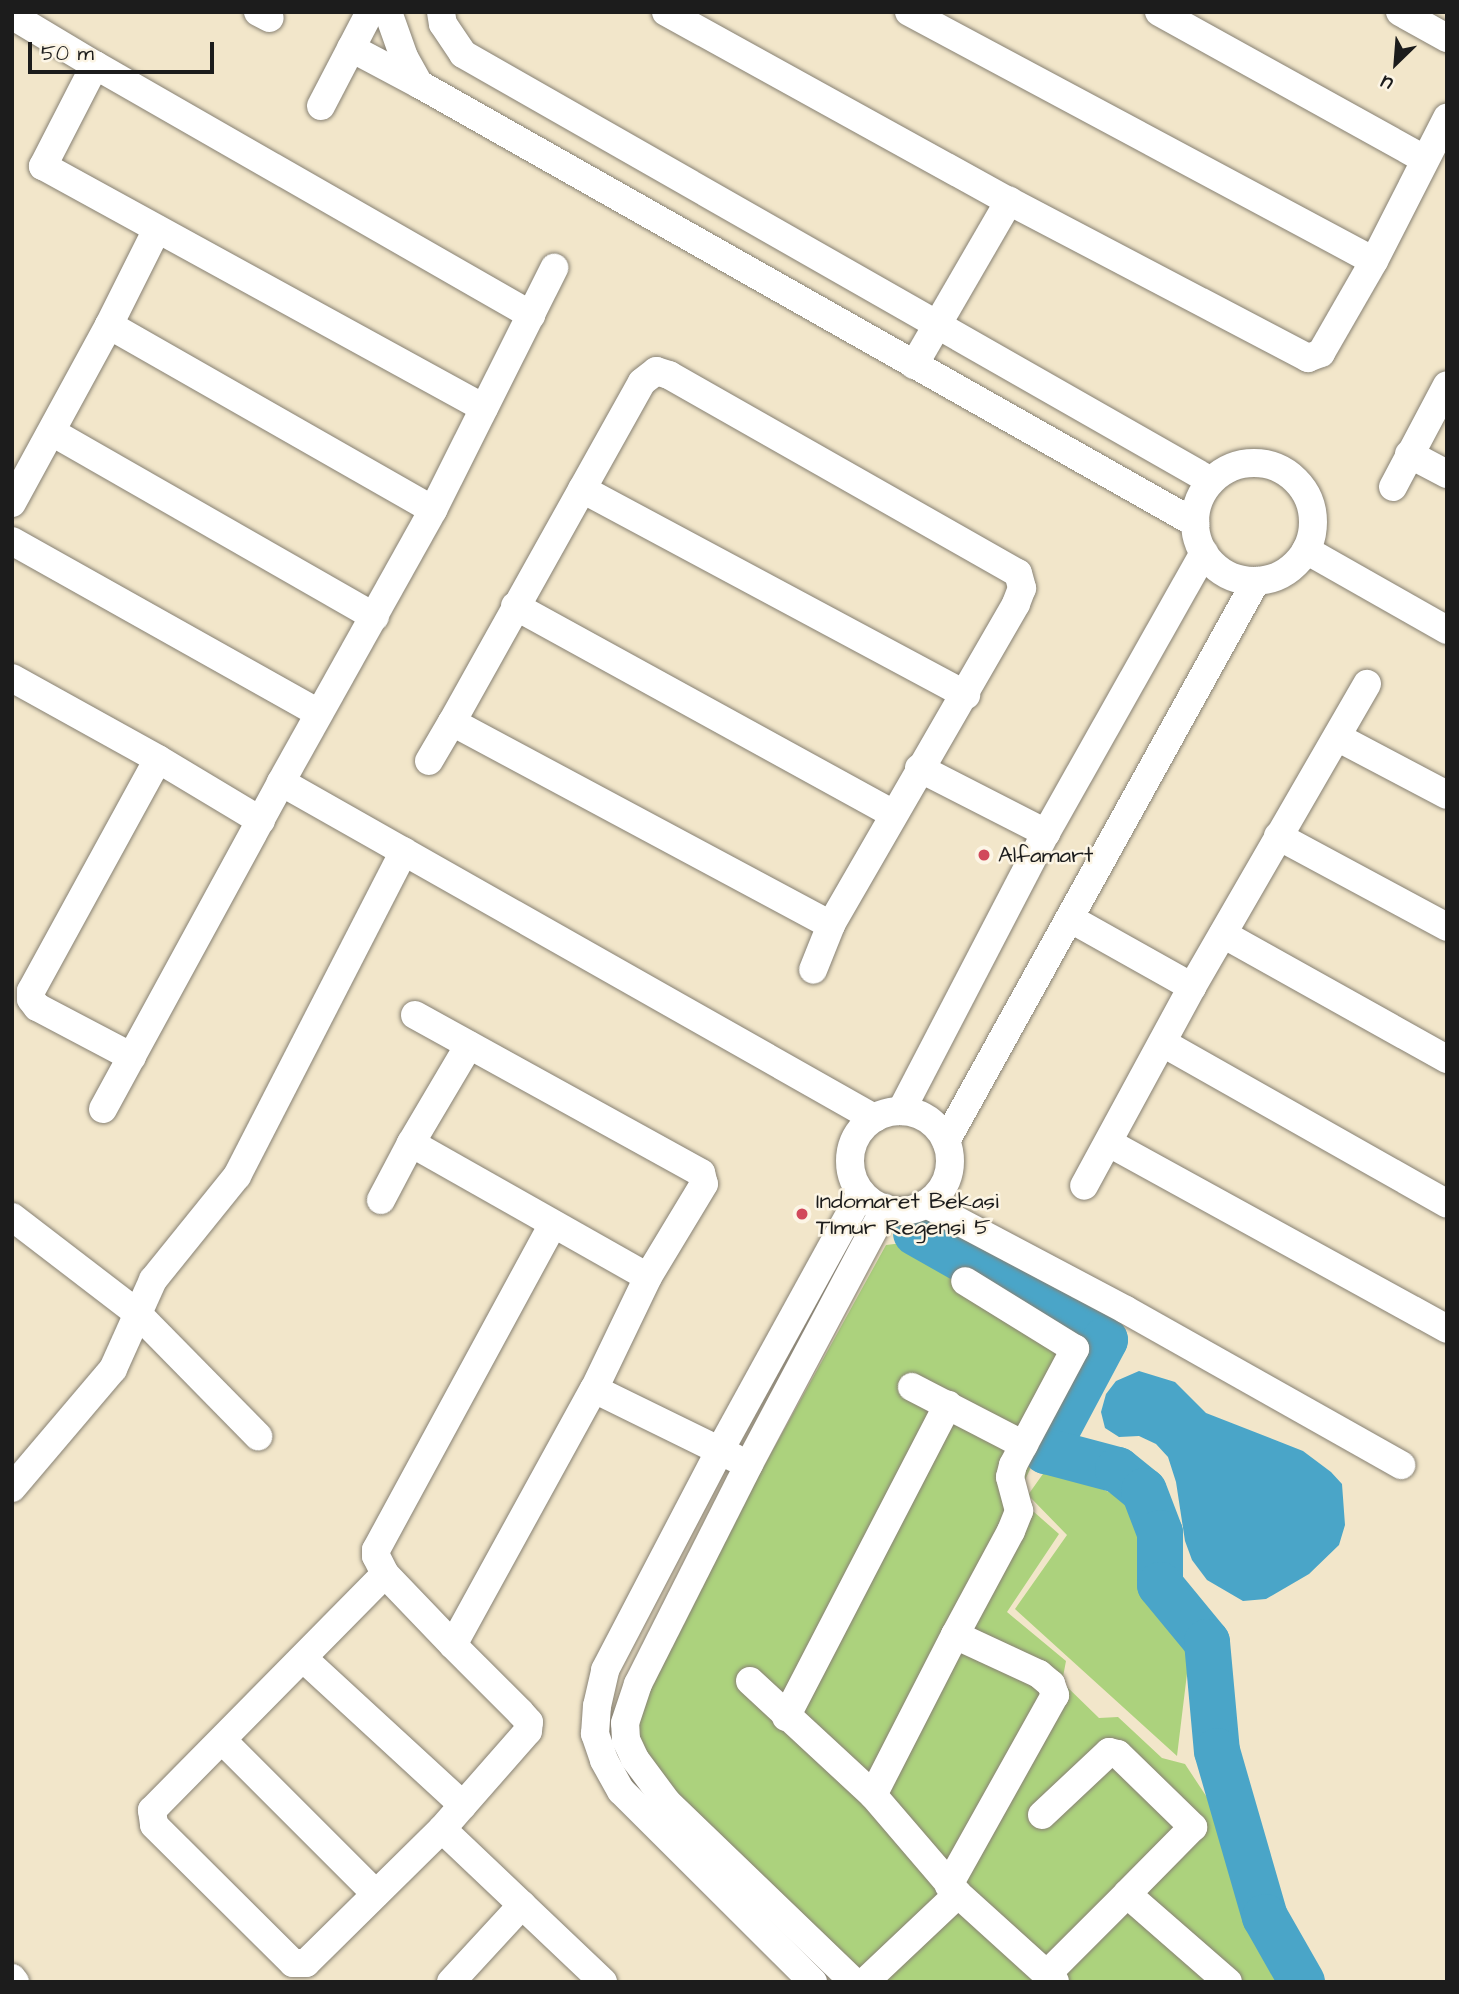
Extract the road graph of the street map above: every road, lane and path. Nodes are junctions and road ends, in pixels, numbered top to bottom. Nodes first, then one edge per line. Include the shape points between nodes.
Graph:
1 (22, 12) edge
2 (370, 12) edge
3 (388, 12) edge
4 (441, 12) edge
5 (666, 12) edge
6 (909, 12) edge
7 (1159, 12) edge
8 (1401, 12) edge
9 (1447, 38) edge
10 (351, 48) junction
11 (95, 65) junction
12 (419, 84) junction
13 (321, 106) dead end
14 (1447, 118) edge
15 (1424, 159) junction
16 (1009, 201) junction
17 (157, 229) junction
18 (1374, 261) junction
19 (554, 268) dead end
20 (531, 315) junction
21 (109, 325) junction
22 (926, 347) junction
23 (1447, 385) edge
24 (484, 408) junction
25 (52, 432) junction
26 (1409, 454) junction
27 (1447, 474) edge
28 (1211, 481) junction
29 (1393, 487) dead end
30 (582, 489) junction
31 (12, 503) edge
32 (433, 510) junction
33 (1195, 523) junction
34 (12, 541) edge
35 (1306, 550) junction
36 (1204, 553) junction
37 (1256, 581) junction
38 (515, 606) junction
39 (375, 617) junction
40 (1447, 630) edge
41 (12, 678) edge
42 (1367, 684) dead end
43 (966, 695) junction
44 (318, 713) junction
45 (452, 722) junction
46 (1337, 737) junction
47 (158, 758) junction
48 (429, 761) dead end
49 (919, 768) junction
50 (281, 782) junction
51 (1447, 795) edge
52 (894, 814) junction
53 (261, 821) junction
54 (1046, 833) junction
55 (1278, 836) junction
56 (404, 851) junction
57 (1071, 919) junction
58 (831, 925) junction
59 (1447, 927) edge
60 (1223, 934) junction
61 (813, 970) dead end
62 (1192, 987) junction
63 (415, 1015) dead end
64 (1163, 1042) junction
65 (469, 1045) junction
66 (132, 1057) junction
67 (1447, 1059) edge
68 (103, 1108) dead end
69 (901, 1111) junction
70 (874, 1118) junction
71 (946, 1142) junction
72 (411, 1143) junction
73 (1109, 1143) junction
74 (1084, 1186) dead end
75 (861, 1193) junction
76 (381, 1200) dead end
77 (926, 1203) junction
78 (1447, 1204) edge
79 (885, 1208) junction
80 (12, 1217) edge
81 (553, 1224) junction
82 (648, 1277) junction
83 (965, 1281) dead end
84 (137, 1313) junction
85 (1447, 1329) edge
86 (912, 1387) dead end
87 (594, 1389) junction
88 (948, 1405) junction
89 (258, 1436) dead end
90 (1024, 1445) junction
91 (720, 1450) junction
92 (749, 1464) junction
93 (1401, 1465) dead end
94 (12, 1488) edge
95 (385, 1574) junction
96 (955, 1635) junction
97 (453, 1645) junction
98 (303, 1659) junction
99 (750, 1681) dead end
100 (786, 1717) junction
101 (223, 1741) junction
102 (873, 1795) junction
103 (463, 1805) junction
104 (1042, 1815) dead end
105 (442, 1829) junction
106 (953, 1889) junction
107 (376, 1894) junction
108 (1127, 1894) junction
109 (522, 1905) junction
110 (592, 1978) edge
111 (1051, 1978) edge
112 (451, 1982) edge
113 (813, 1982) edge
114 (855, 1982) edge
115 (865, 1982) edge
116 (1228, 1982) edge

1 - 11 street via 19,19
2 - 10 street
3 - 12 street
4 - 22 street via 443,24 463,54
5 - 16 street
6 - 18 street
7 - 15 street
8 - 9 street
10 - 12 street
10 - 13 street
11 - 17 street via 43,166
11 - 20 street
12 - 22 street
14 - 15 street
15 - 18 street
16 - 18 street via 1308,358 1321,353
16 - 22 street
17 - 21 street
17 - 24 street
19 - 20 street
20 - 24 street
21 - 25 street
21 - 32 street
22 - 28 street
22 - 33 street
23 - 26 street
24 - 32 street
25 - 31 street
25 - 39 street
26 - 27 street
26 - 29 street
28 - 33 street via 1196,508
28 - 35 street via 1252,463 1268,465 1294,479 1311,506
30 - 38 street
30 - 43 street
30 - 43 street via 642,382 656,372 669,375 1018,573 1022,589 1016,604
32 - 39 street
33 - 36 street
34 - 44 street
35 - 37 street via 1285,572
35 - 40 street
36 - 37 street via 1226,574
36 - 54 street
37 - 57 street
38 - 45 street
38 - 52 street
39 - 44 street
41 - 47 street
42 - 46 street
43 - 49 street
44 - 50 street
45 - 48 street
45 - 58 street
46 - 51 street
46 - 55 street
47 - 53 street
47 - 66 street via 31,992 37,1007
49 - 52 street
49 - 54 street
50 - 53 street
50 - 56 street
52 - 58 street
53 - 66 street
54 - 69 street
55 - 59 street
55 - 60 street
56 - 70 street
56 - 84 street via 237,1176 153,1280
57 - 62 street
57 - 71 street
58 - 61 street
60 - 62 street
60 - 67 street
62 - 64 street
63 - 65 street
64 - 73 street
64 - 78 street
65 - 72 street
65 - 82 street via 701,1173 704,1184
66 - 68 street
69 - 70 street
69 - 71 street via 928,1119
70 - 75 street via 850,1152 852,1174
71 - 77 street via 950,1155 945,1183
72 - 76 street
72 - 81 street
73 - 74 street
73 - 85 street
75 - 79 street
75 - 91 street
77 - 79 street via 913,1209
77 - 93 street
79 - 92 street
80 - 84 street
81 - 82 street
81 - 95 street via 376,1550
82 - 87 street
83 - 90 street via 1075,1349
84 - 89 street
84 - 94 street via 113,1369
86 - 88 street
87 - 91 street
87 - 97 street
88 - 90 street
88 - 100 street
90 - 96 street via 1010,1477 1019,1511
91 - 92 street
91 - 113 street via 606,1670 595,1734 621,1791
92 - 114 street via 638,1684 625,1723 626,1740 667,1802
95 - 97 street
95 - 98 street
96 - 102 street
96 - 106 street via 1040,1674 1055,1695
97 - 103 street via 528,1722 523,1738
98 - 101 street
98 - 103 street
99 - 100 street
100 - 102 street
101 - 107 street
101 - 107 street via 152,1810 154,1825 293,1963 306,1963
102 - 106 street
103 - 105 street
104 - 108 street via 1109,1752 1138,1772 1193,1827
105 - 107 street
105 - 109 street
106 - 111 street
106 - 115 street
108 - 111 street
108 - 116 street
109 - 110 street
109 - 112 street

